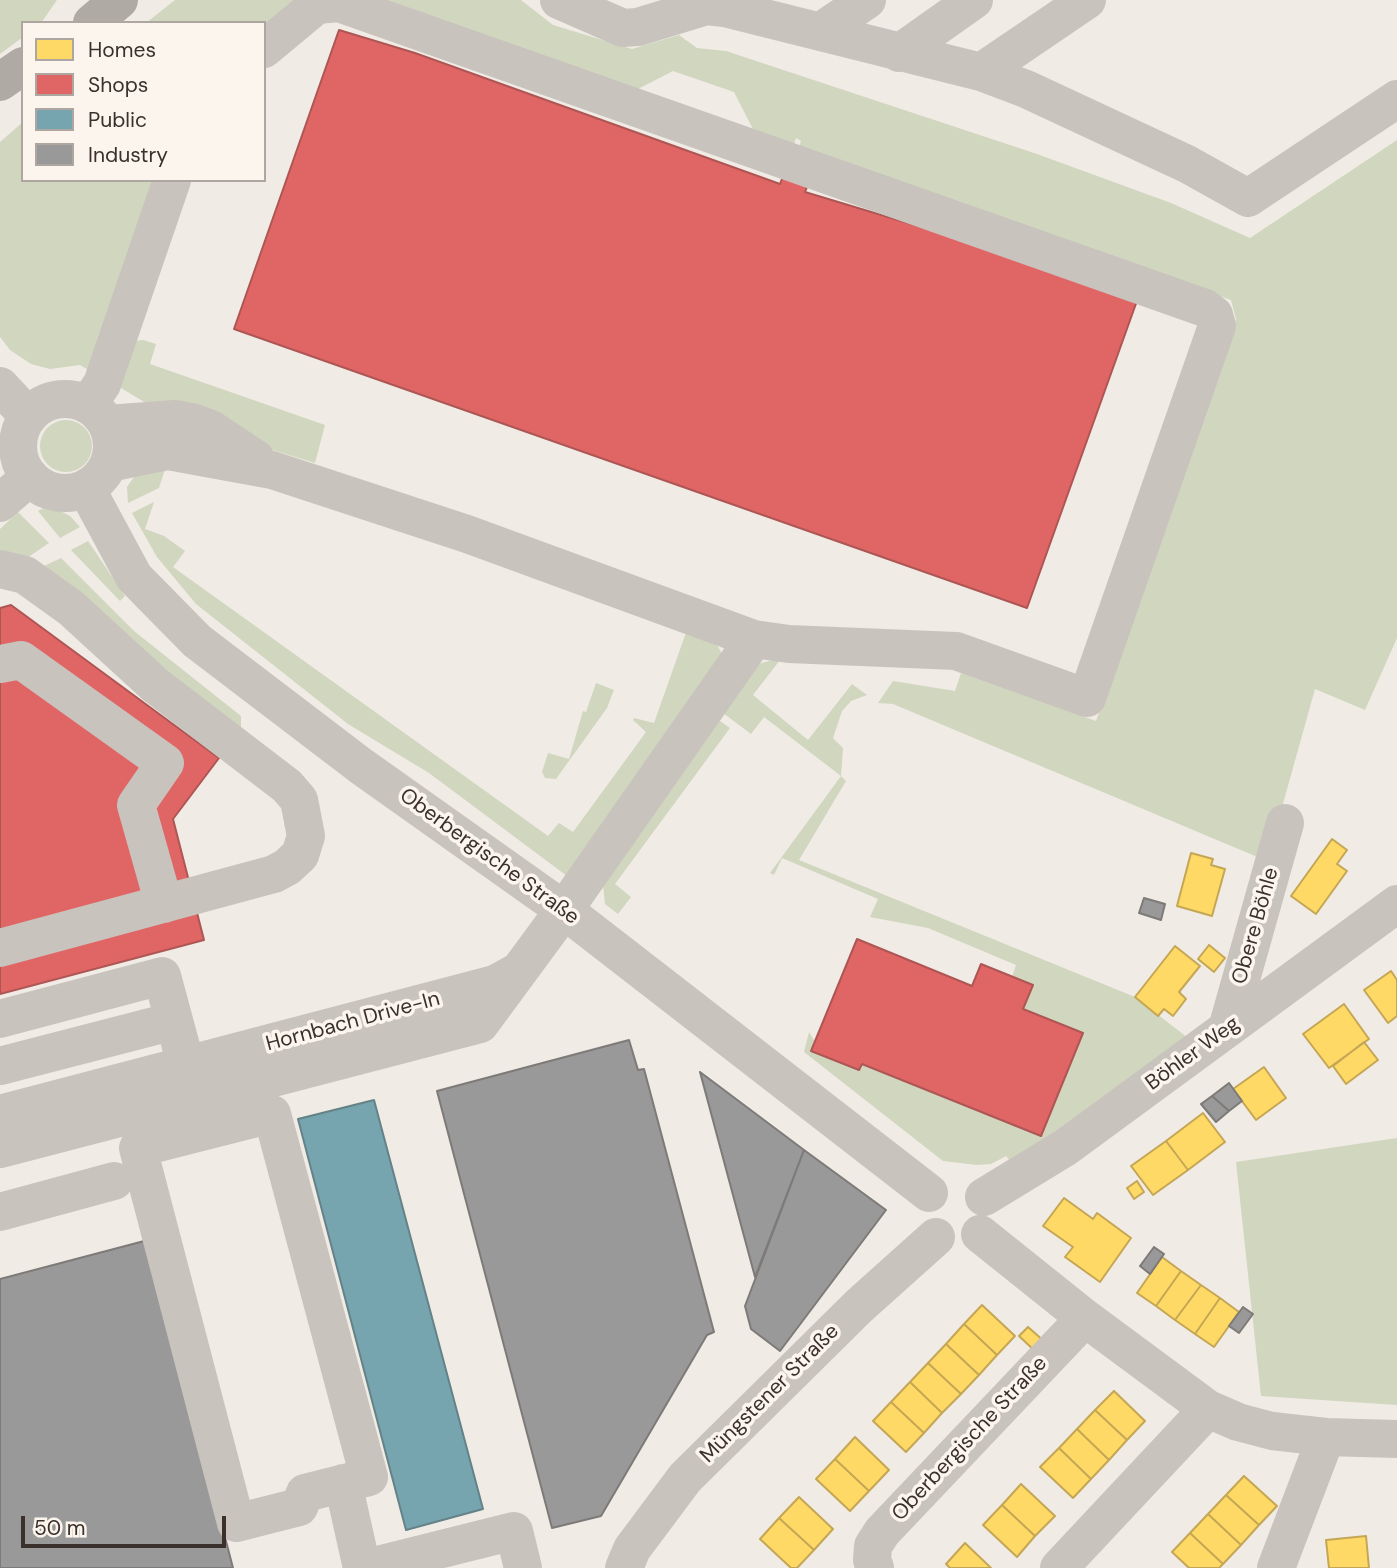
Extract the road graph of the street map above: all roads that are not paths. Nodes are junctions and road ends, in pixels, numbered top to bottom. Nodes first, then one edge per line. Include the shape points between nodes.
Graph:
1 (77, 0) edge
2 (120, 0) edge
3 (559, 0) edge
4 (867, 0) edge
5 (974, 0) edge
6 (1087, 0) edge
7 (65, 21) edge
8 (94, 21) edge
9 (821, 31) junction
10 (266, 47) edge
11 (898, 53) junction
12 (21, 67) edge
13 (981, 72) junction
14 (0, 82) edge
15 (1397, 99) edge
16 (171, 182) edge
17 (0, 386) edge
18 (97, 414) junction
19 (27, 416) junction
20 (272, 470) junction
21 (98, 475) junction
22 (30, 477) junction
23 (0, 503) edge
24 (0, 569) edge
25 (754, 639) junction
26 (0, 664) edge
27 (1285, 823) dead end
28 (179, 901) junction
29 (1397, 904) edge
30 (564, 911) junction
31 (0, 948) edge
32 (517, 972) junction
33 (0, 1019) edge
34 (174, 1021) junction
35 (1227, 1029) junction
36 (186, 1065) junction
37 (0, 1066) edge
38 (0, 1114) edge
39 (0, 1149) edge
40 (114, 1181) dead end
41 (929, 1193) junction
42 (984, 1197) junction
43 (0, 1212) edge
44 (980, 1234) junction
45 (936, 1237) junction
46 (1085, 1318) junction
47 (1208, 1409) junction
48 (1326, 1437) junction
49 (1397, 1439) edge
50 (343, 1483) junction
51 (364, 1568) edge
52 (523, 1568) edge
53 (624, 1568) edge
54 (875, 1568) edge
55 (1059, 1568) edge
56 (1276, 1568) edge

1 - 7 highway
2 - 8 highway
3 - 9 street via 624,28 706,6
4 - 9 street
5 - 11 street
6 - 13 street
9 - 11 street
10 - 25 street via 317,5 340,3 1018,241 1205,308 1214,316 1217,326 1087,698 956,651
11 - 13 street
12 - 14 highway
13 - 15 street via 1187,164 1248,198
16 - 18 street
17 - 19 street
18 - 19 street via 68,399 52,401
18 - 20 street via 195,423
18 - 21 street via 112,442
19 - 22 street via 18,449
20 - 21 street via 168,451
20 - 25 street via 467,534
21 - 22 street via 66,493 46,489
21 - 30 street, Oberbergische Straße via 129,569 178,624 361,765
22 - 23 street
24 - 28 street via 25,575 71,608 155,685 299,800 306,836 300,855 287,867
25 - 30 street
26 - 28 street via 21,660 165,763 136,805
27 - 35 street, Obere Böhle
28 - 31 street
29 - 35 street, Böhler Weg
30 - 32 street
30 - 41 street, Oberbergische Straße
32 - 36 street, Hornbach Drive-In via 495,984
32 - 39 street via 480,1024
33 - 34 street via 162,976
34 - 36 street
34 - 37 street
35 - 42 street, Böhler Weg via 1066,1147
36 - 38 street, Hornbach Drive-In
40 - 43 street
41 - 42 street via 945,1182 962,1180
41 - 45 street via 924,1215
42 - 44 street via 988,1212
44 - 45 street via 959,1244
44 - 46 street
45 - 53 street, Müngstener Straße via 859,1306 685,1478 632,1549
46 - 47 street
46 - 54 street, Oberbergische Straße via 882,1532 873,1546
47 - 48 street via 1272,1431
47 - 55 street
48 - 49 street
48 - 56 street
50 - 50 street via 369,1477 272,1114 138,1148 236,1524 299,1507 305,1493
50 - 51 street
51 - 52 street via 514,1531

